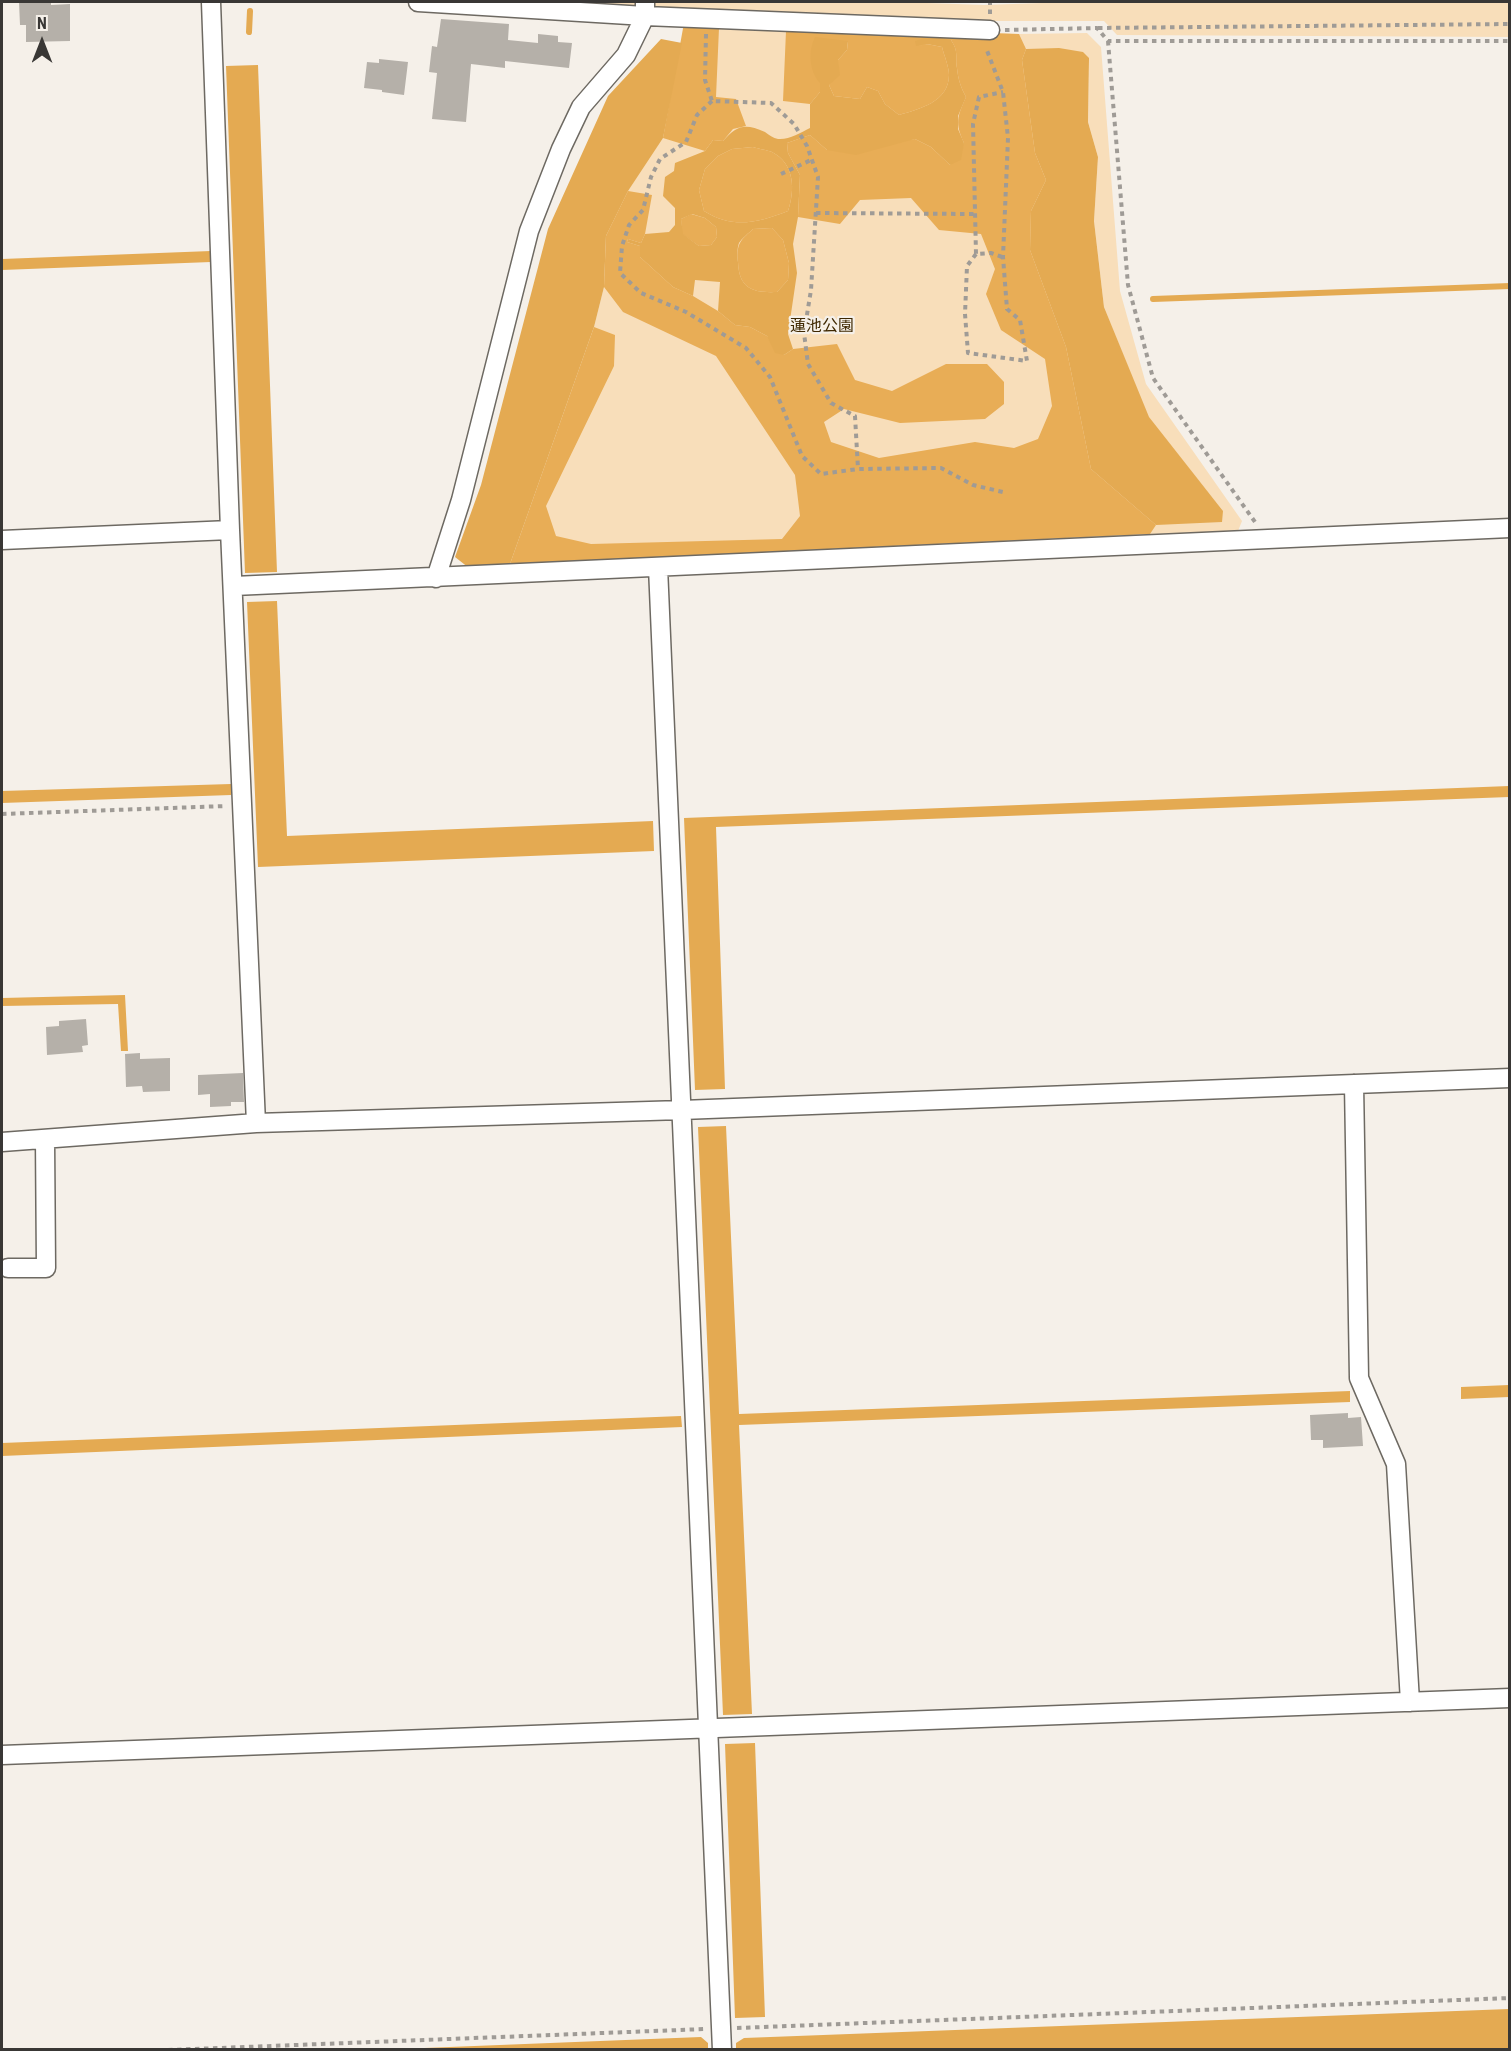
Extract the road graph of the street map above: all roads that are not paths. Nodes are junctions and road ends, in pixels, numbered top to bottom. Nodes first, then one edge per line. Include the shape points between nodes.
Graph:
1 (211, 2) edge
2 (418, 2) edge
3 (645, 8) edge
4 (990, 30) road end
5 (1509, 528) edge
6 (230, 530) junction
7 (2, 540) edge
8 (658, 567) junction
9 (435, 578) junction
10 (234, 586) junction
11 (1509, 1078) edge
12 (1354, 1084) junction
13 (682, 1110) junction
14 (256, 1123) junction
15 (45, 1139) junction
16 (2, 1142) edge
17 (8, 1268) dead end
18 (1509, 1698) edge
19 (1410, 1702) junction
20 (707, 1729) junction
21 (2, 1755) edge
22 (722, 2049) edge

1 - 6 street
2 - 3 street
3 - 4 street via 706,19
3 - 9 street via 626,55 581,107 529,231 461,500
5 - 8 street
6 - 7 street
6 - 10 street
8 - 9 street
8 - 13 street
9 - 10 street
10 - 14 street
11 - 12 street
12 - 13 street
12 - 19 street via 1359,1378 1396,1464
13 - 14 street
13 - 20 street
14 - 15 street
15 - 16 street
15 - 17 street via 46,1268
18 - 19 street
19 - 20 street
20 - 21 street
20 - 22 street

